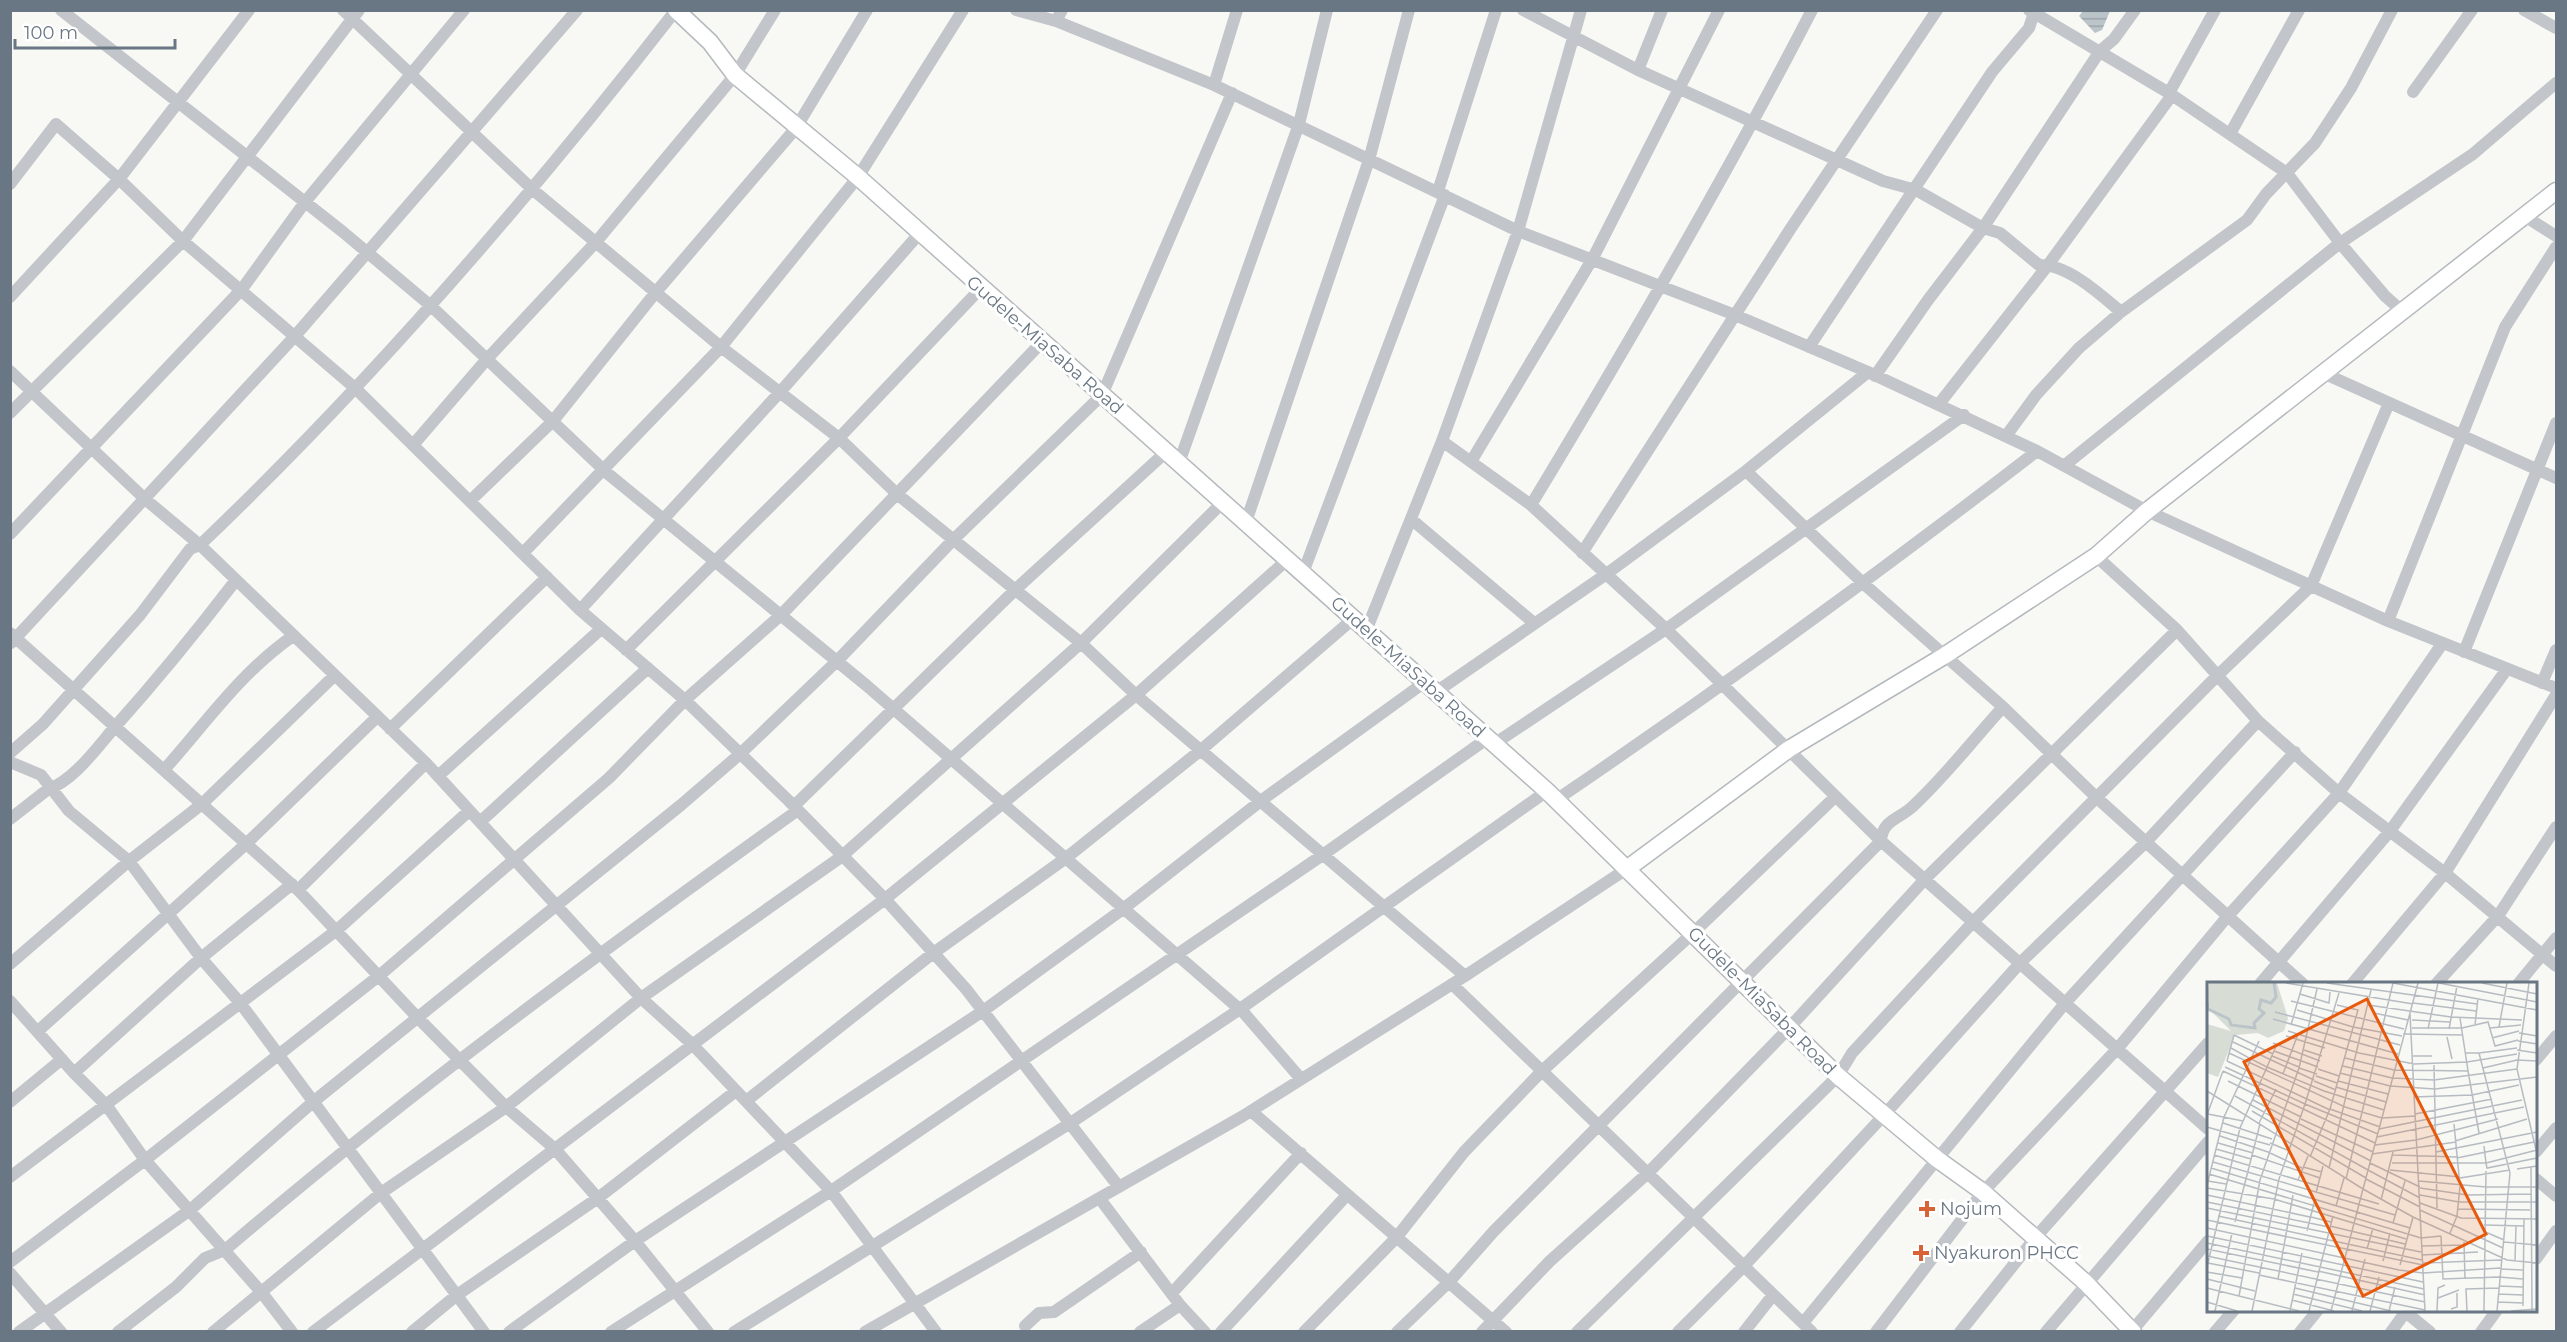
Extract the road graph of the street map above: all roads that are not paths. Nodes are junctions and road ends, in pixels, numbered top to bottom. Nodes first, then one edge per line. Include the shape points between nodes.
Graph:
1 (61, 10) edge
2 (249, 10) edge
3 (343, 10) edge
4 (464, 10) edge
5 (577, 10) edge
6 (676, 10) edge
7 (775, 10) edge
8 (867, 10) edge
9 (963, 10) edge
10 (1016, 10) edge
11 (1237, 10) edge
12 (1327, 10) edge
13 (1409, 10) edge
14 (1496, 10) edge
15 (1523, 10) edge
16 (1581, 10) edge
17 (1662, 10) edge
18 (1719, 10) edge
19 (1812, 10) edge
20 (1937, 10) edge
21 (2135, 10) edge
22 (2215, 10) edge
23 (2299, 10) edge
24 (2392, 10) edge
25 (2472, 10) edge
26 (2033, 11) edge
27 (2526, 11) edge
28 (356, 15) edge
29 (1059, 16) edge
30 (2556, 28) edge
31 (1572, 36) junction
32 (2100, 51) junction
33 (1638, 70) junction
34 (412, 74) junction
35 (735, 75) junction
36 (2556, 83) edge
37 (1214, 85) junction
38 (1679, 89) junction
39 (2413, 92) dead end
40 (1232, 93) junction
41 (2170, 94) junction
42 (179, 102) junction
43 (1754, 123) junction
44 (1299, 124) junction
45 (796, 128) junction
46 (472, 132) junction
47 (2230, 134) junction
48 (248, 157) junction
49 (1839, 159) junction
50 (1369, 160) junction
51 (2287, 173) junction
52 (858, 177) junction
53 (119, 179) junction
54 (10, 184) edge
55 (532, 189) junction
56 (1916, 190) junction
57 (2556, 191) edge
58 (1442, 193) junction
59 (305, 202) junction
60 (2526, 217) junction
61 (1983, 228) junction
62 (1518, 231) junction
63 (919, 234) junction
64 (2556, 236) edge
65 (183, 241) junction
66 (596, 242) junction
67 (2340, 243) junction
68 (2556, 247) edge
69 (366, 251) junction
70 (1593, 258) junction
71 (2048, 265) junction
72 (1662, 286) junction
73 (981, 288) junction
74 (242, 289) junction
75 (656, 292) junction
76 (10, 297) edge
77 (431, 306) junction
78 (2402, 311) junction
79 (2121, 312) junction
80 (1735, 315) junction
81 (295, 336) junction
82 (1042, 342) junction
83 (1809, 346) junction
84 (721, 347) junction
85 (488, 359) junction
86 (10, 371) edge
87 (2323, 373) junction
88 (1872, 374) junction
89 (355, 388) junction
90 (781, 391) junction
91 (31, 392) junction
92 (1102, 395) junction
93 (2389, 403) junction
94 (1939, 404) junction
95 (10, 413) edge
96 (1964, 415) junction
97 (552, 421) junction
98 (2556, 423) edge
99 (2462, 435) junction
100 (2006, 436) junction
101 (839, 438) junction
102 (1442, 441) junction
103 (413, 445) junction
104 (92, 449) junction
105 (2037, 451) junction
106 (1172, 457) junction
107 (1472, 460) junction
108 (2065, 465) junction
109 (2537, 469) junction
110 (603, 470) junction
111 (1746, 471) junction
112 (2556, 478) edge
113 (897, 494) junction
114 (145, 499) junction
115 (470, 501) junction
116 (1223, 502) junction
117 (1531, 505) junction
118 (2147, 511) junction
119 (1411, 519) junction
120 (664, 520) junction
121 (1246, 522) junction
122 (1805, 528) junction
123 (10, 534) edge
124 (952, 541) junction
125 (200, 545) junction
126 (523, 553) junction
127 (1582, 553) junction
128 (2096, 556) junction
129 (1287, 560) junction
130 (717, 561) junction
131 (1303, 573) junction
132 (1605, 575) junction
133 (547, 577) junction
134 (236, 580) junction
135 (1864, 584) junction
136 (2311, 586) junction
137 (1016, 589) junction
138 (580, 610) junction
139 (781, 615) junction
140 (1353, 619) junction
141 (2388, 621) junction
142 (1534, 622) junction
143 (601, 629) junction
144 (1666, 629) junction
145 (2177, 630) junction
146 (1366, 631) junction
147 (293, 636) junction
148 (12, 638) edge
149 (1081, 643) junction
150 (2442, 644) junction
151 (626, 650) junction
152 (2556, 650) edge
153 (2464, 652) junction
154 (1944, 656) junction
155 (837, 660) junction
156 (648, 668) junction
157 (2507, 669) junction
158 (2218, 675) junction
159 (334, 676) junction
160 (2542, 683) junction
161 (1724, 685) junction
162 (1430, 687) junction
163 (2556, 688) edge
164 (74, 689) junction
165 (1136, 695) junction
166 (2556, 695) edge
167 (685, 700) junction
168 (2003, 707) junction
169 (894, 708) junction
170 (377, 717) junction
171 (2258, 721) junction
172 (115, 727) junction
173 (390, 729) junction
174 (1491, 741) junction
175 (1789, 749) junction
176 (1201, 750) junction
177 (2295, 752) junction
178 (10, 753) edge
179 (740, 754) junction
180 (2053, 755) junction
181 (952, 759) junction
182 (10, 762) edge
183 (426, 764) junction
184 (164, 770) junction
185 (438, 776) junction
186 (52, 788) junction
187 (2339, 793) junction
188 (1552, 796) junction
189 (1835, 797) junction
190 (2097, 798) junction
191 (1262, 800) junction
192 (202, 804) junction
193 (1004, 804) junction
194 (796, 808) junction
195 (470, 811) junction
196 (10, 819) edge
197 (480, 822) junction
198 (2556, 827) edge
199 (2390, 831) junction
200 (1881, 841) junction
201 (2146, 842) junction
202 (246, 843) junction
203 (1324, 854) junction
204 (841, 857) junction
205 (513, 858) junction
206 (1066, 858) junction
207 (129, 861) junction
208 (1628, 868) junction
209 (2445, 873) junction
210 (2184, 874) junction
211 (1926, 878) junction
212 (295, 887) junction
213 (885, 899) junction
214 (555, 904) junction
215 (1385, 907) junction
216 (1123, 909) junction
217 (169, 911) junction
218 (2498, 916) junction
219 (2227, 917) junction
220 (1974, 921) junction
221 (337, 930) junction
222 (1693, 933) junction
223 (2556, 938) edge
224 (599, 952) junction
225 (932, 954) junction
226 (1177, 954) junction
227 (2543, 955) junction
228 (201, 958) junction
229 (2021, 962) junction
230 (2278, 962) junction
231 (10, 964) edge
232 (2556, 966) edge
233 (380, 975) junction
234 (1465, 976) junction
235 (1743, 981) junction
236 (2262, 982) edge
237 (2301, 982) edge
238 (2354, 982) edge
239 (2438, 982) edge
240 (2520, 982) edge
241 (1452, 984) junction
242 (641, 998) junction
243 (10, 1001) edge
244 (2066, 1002) junction
245 (241, 1004) junction
246 (1240, 1009) junction
247 (983, 1011) junction
248 (15, 1015) edge
249 (417, 1017) junction
250 (1790, 1027) junction
251 (38, 1031) junction
252 (2556, 1036) edge
253 (692, 1044) junction
254 (2207, 1044) edge
255 (2118, 1048) junction
256 (277, 1055) junction
257 (2537, 1058) edge
258 (62, 1059) junction
259 (1020, 1060) junction
260 (460, 1061) junction
261 (1542, 1071) junction
262 (74, 1073) junction
263 (1838, 1076) junction
264 (1301, 1079) junction
265 (736, 1091) junction
266 (2167, 1092) junction
267 (746, 1101) junction
268 (10, 1102) edge
269 (313, 1102) junction
270 (107, 1106) junction
271 (506, 1107) junction
272 (1251, 1111) junction
273 (1885, 1114) junction
274 (1069, 1124) junction
275 (1598, 1125) junction
276 (2207, 1128) edge
277 (2556, 1128) edge
278 (786, 1143) junction
279 (2207, 1144) edge
280 (347, 1148) junction
281 (555, 1149) junction
282 (2537, 1150) edge
283 (1301, 1153) junction
284 (1937, 1159) junction
285 (145, 1160) junction
286 (1648, 1173) junction
287 (10, 1177) edge
288 (2537, 1181) edge
289 (1119, 1187) junction
290 (831, 1191) junction
291 (1983, 1192) junction
292 (381, 1193) junction
293 (1347, 1195) junction
294 (2556, 1196) edge
295 (598, 1198) junction
296 (1100, 1199) junction
297 (190, 1210) junction
298 (1692, 1216) junction
299 (2556, 1232) edge
300 (1396, 1238) junction
301 (2035, 1238) junction
302 (635, 1241) junction
303 (2207, 1242) edge
304 (874, 1247) junction
305 (422, 1249) junction
306 (225, 1250) junction
307 (1141, 1252) junction
308 (2537, 1256) edge
309 (10, 1262) edge
310 (1744, 1266) junction
311 (10, 1273) edge
312 (1449, 1282) junction
313 (2086, 1283) junction
314 (674, 1290) junction
315 (262, 1293) junction
316 (1172, 1293) junction
317 (457, 1295) junction
318 (1773, 1295) junction
319 (913, 1304) junction
320 (1180, 1305) junction
321 (2233, 1312) edge
322 (2317, 1312) edge
323 (2404, 1312) edge
324 (2406, 1312) edge
325 (2496, 1312) edge
326 (47, 1313) junction
327 (1492, 1321) junction
328 (1025, 1326) dead end
329 (1807, 1327) edge
330 (2132, 1331) edge
331 (19, 1332) edge
332 (61, 1332) edge
333 (118, 1332) edge
334 (213, 1332) edge
335 (291, 1332) edge
336 (313, 1332) edge
337 (412, 1332) edge
338 (484, 1332) edge
339 (509, 1332) edge
340 (611, 1332) edge
341 (708, 1332) edge
342 (734, 1332) edge
343 (865, 1332) edge
344 (936, 1332) edge
345 (1140, 1332) edge
346 (1205, 1332) edge
347 (1221, 1332) edge
348 (1304, 1332) edge
349 (1397, 1332) edge
350 (1482, 1332) edge
351 (1506, 1332) edge
352 (1577, 1332) edge
353 (1678, 1332) edge
354 (1744, 1332) edge
355 (1876, 1332) edge
356 (1960, 1332) edge
357 (2046, 1332) edge
358 (2215, 1332) edge
359 (2300, 1332) edge
360 (2391, 1332) edge
361 (2430, 1332) edge
362 (2481, 1332) edge

1 - 42 street
2 - 42 street
3 - 28 street
4 - 34 street
5 - 46 street
6 - 35 main road, Gudele-MiaSaba Road via 710,42
6 - 55 street
7 - 35 street
8 - 45 street
9 - 52 street
10 - 29 street
11 - 37 street
12 - 44 street
13 - 50 street
14 - 58 street
15 - 31 street
16 - 31 street
17 - 33 street
18 - 38 street
19 - 43 street
20 - 49 street
21 - 32 street
22 - 41 street
23 - 47 street
24 - 51 street via 2351,88 2315,143
25 - 39 street
26 - 32 street
26 - 56 street via 2029,28 1992,72
27 - 30 street
28 - 34 street
28 - 48 street
29 - 37 street
31 - 33 street
31 - 62 street
32 - 41 street
32 - 61 street
33 - 38 street
34 - 46 street
34 - 59 street
35 - 45 main road, Gudele-MiaSaba Road
35 - 66 street
36 - 67 street via 2473,154
37 - 40 street
38 - 43 street
38 - 70 street
40 - 44 street
40 - 92 street
41 - 47 street
41 - 71 street
42 - 48 street
42 - 53 street
43 - 49 street
43 - 72 street
44 - 50 street
44 - 106 street
45 - 52 main road, Gudele-MiaSaba Road
45 - 75 street
46 - 55 street
46 - 69 street
47 - 51 street
48 - 59 street
48 - 65 street
49 - 56 street via 1883,181
49 - 80 street
50 - 58 street
50 - 121 street
51 - 67 street
51 - 79 street via 2247,220
52 - 63 main road, Gudele-MiaSaba Road
52 - 84 street
53 - 54 street via 56,124
53 - 65 street
53 - 76 street
55 - 66 street
55 - 77 street
56 - 61 street
56 - 83 street
57 - 60 main road
58 - 62 street
58 - 131 street
59 - 69 street
59 - 74 street
60 - 64 street
60 - 78 main road
61 - 71 street via 2000,233 2039,265
61 - 88 street
62 - 70 street
62 - 102 street
63 - 73 main road, Gudele-MiaSaba Road
63 - 90 street
65 - 74 street
65 - 91 street
66 - 75 street
66 - 85 street
67 - 78 street
67 - 108 street
68 - 99 street via 2505,327
69 - 77 street
69 - 81 street
70 - 72 street
70 - 107 street
71 - 79 street via 2087,283
71 - 94 street
72 - 80 street
72 - 117 street
73 - 82 main road, Gudele-MiaSaba Road
73 - 101 street
74 - 81 street
74 - 104 street
75 - 84 street
75 - 97 street
77 - 85 street
77 - 89 street
78 - 87 main road
79 - 100 street via 2050,379
80 - 83 street
80 - 127 street
81 - 89 street
81 - 114 street
82 - 92 main road, Gudele-MiaSaba Road
82 - 113 street
83 - 88 street
84 - 90 street
84 - 110 street
85 - 97 street
85 - 103 street
86 - 91 street
87 - 93 street
87 - 118 main road
88 - 94 street
88 - 111 street
89 - 103 street
89 - 125 street via 278,471
90 - 101 street
90 - 120 street
91 - 95 street
91 - 104 street
92 - 106 main road, Gudele-MiaSaba Road
92 - 124 street
93 - 99 street
93 - 136 street
94 - 96 street
96 - 100 street
96 - 122 street
97 - 110 street
97 - 115 street
98 - 109 street
99 - 109 street
99 - 141 street
100 - 105 street
101 - 113 street
101 - 130 street
102 - 107 street
102 - 119 street
103 - 115 street
104 - 114 street
104 - 123 street
105 - 108 street
105 - 135 street
106 - 116 main road, Gudele-MiaSaba Road
106 - 137 street
107 - 117 street
108 - 118 street
109 - 112 street
109 - 153 street
110 - 120 street
110 - 126 street
111 - 122 street
111 - 132 street
113 - 124 street
113 - 139 street
114 - 125 street
114 - 148 street
115 - 126 street
116 - 121 main road, Gudele-MiaSaba Road
116 - 149 street
117 - 127 street
118 - 128 main road
118 - 136 street
119 - 142 street
119 - 146 street
120 - 130 street
120 - 138 street
121 - 129 main road, Gudele-MiaSaba Road
122 - 135 street
122 - 144 street
124 - 137 street
124 - 155 street
125 - 134 street
125 - 164 street via 190,549 140,615
126 - 133 street
127 - 132 street
128 - 145 street
128 - 154 main road
129 - 131 main road, Gudele-MiaSaba Road
129 - 165 street
130 - 139 street
130 - 151 street
131 - 140 main road, Gudele-MiaSaba Road
132 - 142 street
132 - 144 street
133 - 138 street
133 - 173 street
134 - 147 street
134 - 172 street via 171,664
135 - 154 street
135 - 161 street
136 - 141 street
136 - 158 street
137 - 149 street
137 - 169 street
138 - 143 street
139 - 155 street
139 - 167 street
140 - 146 main road, Gudele-MiaSaba Road
140 - 176 street
141 - 150 street
142 - 162 street
143 - 151 street
143 - 185 street
144 - 161 street
144 - 174 street
145 - 158 street
145 - 180 street
146 - 162 main road, Gudele-MiaSaba Road
147 - 159 street
147 - 184 street via 267,654 228,692
148 - 164 street
149 - 165 street
149 - 181 street
150 - 153 street
150 - 187 street
151 - 156 street
152 - 160 street
153 - 157 street
154 - 168 street
154 - 175 main road
155 - 169 street
155 - 179 street
156 - 167 street
156 - 197 street
157 - 160 street
157 - 199 street
158 - 171 street
158 - 190 street
159 - 170 street
159 - 192 street
160 - 163 street
161 - 175 street
161 - 188 street
162 - 174 main road, Gudele-MiaSaba Road
162 - 191 street
164 - 172 street
164 - 178 street
165 - 176 street
165 - 193 street
166 - 209 street
167 - 179 street
167 - 205 street via 609,778
168 - 180 street
168 - 200 street via 1911,808 1890,821
169 - 181 street
169 - 194 street
170 - 173 street
170 - 202 street
171 - 177 street
171 - 201 street
172 - 184 street
172 - 186 street via 87,759
173 - 183 street
174 - 188 main road, Gudele-MiaSaba Road
174 - 203 street
175 - 189 street
175 - 208 main road
176 - 191 street
176 - 206 street
177 - 187 street
177 - 210 street
179 - 194 street
179 - 214 street
180 - 190 street
180 - 211 street
181 - 193 street
181 - 204 street
182 - 186 street via 41,775
183 - 185 street
183 - 212 street
184 - 192 street
185 - 195 street
186 - 196 street
186 - 207 street via 69,811
187 - 199 street
187 - 219 street
188 - 208 main road, Gudele-MiaSaba Road
188 - 215 street
189 - 200 street
189 - 222 street
190 - 201 street
190 - 220 street
191 - 203 street
191 - 216 street
192 - 202 street
192 - 207 street
193 - 206 street
193 - 213 street
194 - 204 street
194 - 224 street
195 - 197 street
195 - 221 street
197 - 205 street
198 - 218 street
199 - 209 street
199 - 230 street
200 - 211 street
200 - 235 street
201 - 210 street
201 - 229 street
202 - 212 street
202 - 217 street
203 - 215 street
203 - 226 street
204 - 213 street
204 - 242 street
205 - 214 street
205 - 233 street
206 - 216 street
206 - 225 street
207 - 217 street
207 - 231 street
208 - 222 main road, Gudele-MiaSaba Road
208 - 234 street
209 - 218 street
209 - 238 street
210 - 219 street
210 - 244 street
211 - 220 street
211 - 250 street
212 - 221 street
212 - 228 street
213 - 225 street
213 - 253 street
214 - 224 street
214 - 249 street
215 - 234 street
215 - 246 street
216 - 226 street
216 - 247 street
217 - 228 street
217 - 251 street
218 - 227 street
218 - 239 street
219 - 230 street
219 - 255 street
220 - 229 street
220 - 263 street via 1852,1053
221 - 233 street
221 - 245 street
222 - 235 main road, Gudele-MiaSaba Road
222 - 261 street
223 - 227 street
224 - 242 street
224 - 260 street
225 - 247 street
225 - 267 street
226 - 246 street
226 - 259 street
227 - 232 street
227 - 240 street
228 - 245 street
228 - 262 street
229 - 244 street
229 - 273 street
230 - 236 street
230 - 237 street
233 - 249 street
233 - 256 street
234 - 241 street
235 - 250 main road, Gudele-MiaSaba Road
235 - 275 street
241 - 261 street
241 - 264 street
242 - 253 street
242 - 271 street
243 - 248 street
244 - 255 street
244 - 284 street
245 - 256 street
245 - 270 street
246 - 264 street
246 - 274 street
247 - 259 street
247 - 278 street
248 - 251 street
249 - 260 street
249 - 269 street
250 - 263 main road, Gudele-MiaSaba Road
250 - 286 street
251 - 258 street
252 - 257 street
253 - 265 street
253 - 281 street
254 - 266 street
255 - 266 street
255 - 291 street
256 - 269 street
256 - 285 street
258 - 262 street
258 - 268 street
259 - 274 street
259 - 290 street
260 - 271 street
260 - 280 street
261 - 275 street
261 - 300 street via 1464,1152
262 - 270 street
263 - 273 main road, Gudele-MiaSaba Road
263 - 298 street
264 - 272 street
265 - 267 street
265 - 295 street
266 - 276 street
266 - 301 street
267 - 278 street
269 - 280 street
269 - 297 street
270 - 285 street
270 - 287 street
271 - 281 street
271 - 292 street
272 - 283 street
272 - 289 street
273 - 284 main road, Gudele-MiaSaba Road
273 - 310 street
274 - 289 street
274 - 304 street
275 - 286 street
275 - 312 street
277 - 282 street
278 - 290 street
278 - 302 street
279 - 313 street
280 - 292 street
280 - 306 street
281 - 295 street
281 - 305 street
283 - 293 street
283 - 316 street
284 - 291 main road, Gudele-MiaSaba Road
284 - 329 street
285 - 297 street
285 - 309 street
286 - 298 street
286 - 327 street via 1550,1261
288 - 294 street
289 - 296 street
290 - 304 street
290 - 314 street
291 - 301 main road, Gudele-MiaSaba Road
291 - 355 street
292 - 305 street
292 - 315 street
293 - 300 street
293 - 347 street
295 - 302 street
295 - 317 street
296 - 307 street
296 - 319 street
297 - 306 street
297 - 326 street
298 - 310 street
298 - 352 street
299 - 308 street
300 - 312 street
300 - 348 street
301 - 313 main road, Gudele-MiaSaba Road
301 - 356 street
302 - 314 street
302 - 339 street
303 - 330 street
304 - 319 street
304 - 342 street
305 - 317 street
305 - 336 street
306 - 315 street
306 - 333 street via 205,1258 176,1287
307 - 316 street
307 - 328 street via 1054,1312 1039,1313
310 - 318 street
310 - 353 street
311 - 326 street
312 - 327 street
312 - 349 street
313 - 330 main road, Gudele-MiaSaba Road
313 - 357 street
314 - 340 street
314 - 341 street
315 - 334 street
315 - 335 street
316 - 320 street
317 - 337 street
317 - 338 street
318 - 329 street
318 - 354 street
319 - 343 street
319 - 344 street
320 - 345 street
320 - 346 street
321 - 358 street
322 - 359 street
323 - 360 street
324 - 361 street
325 - 362 street
326 - 331 street
326 - 332 street
327 - 350 street
327 - 351 street

